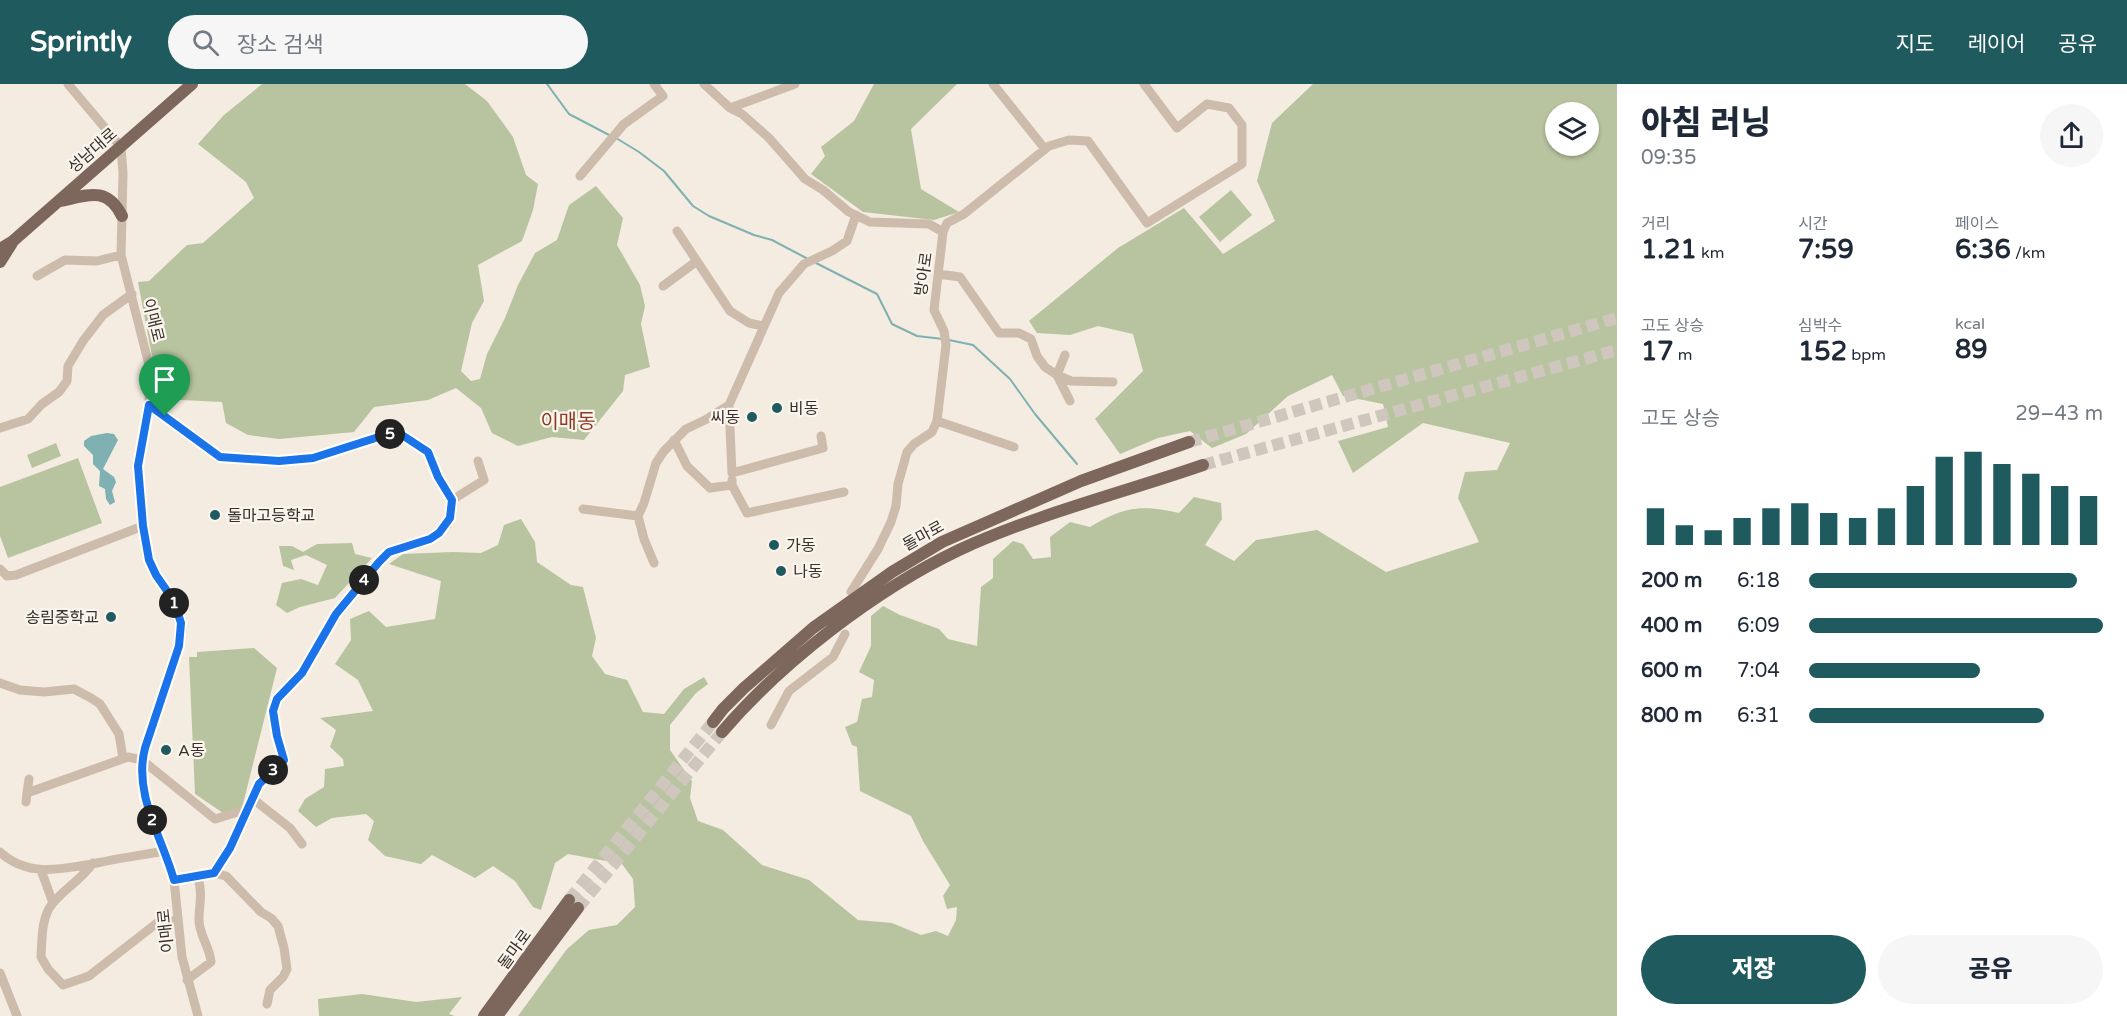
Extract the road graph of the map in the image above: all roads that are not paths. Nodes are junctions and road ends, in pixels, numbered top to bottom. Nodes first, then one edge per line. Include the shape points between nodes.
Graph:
1 (68, 84) edge
2 (192, 84) edge
3 (654, 84) edge
4 (704, 84) edge
5 (795, 84) edge
6 (993, 84) edge
7 (1144, 84) edge
8 (730, 108) junction
9 (121, 147) junction
10 (1045, 149) junction
11 (580, 176) dead end
12 (60, 201) junction
13 (856, 215) junction
14 (122, 216) junction
15 (677, 231) dead end
16 (943, 232) junction
17 (13, 241) junction
18 (0, 249) edge
19 (121, 255) junction
20 (697, 261) junction
21 (0, 262) edge
22 (939, 274) junction
23 (37, 276) dead end
24 (663, 286) dead end
25 (132, 294) junction
26 (763, 326) junction
27 (1065, 355) dead end
28 (1057, 375) junction
29 (1113, 382) dead end
30 (1070, 401) dead end
31 (149, 405) junction
32 (729, 405) junction
33 (937, 421) junction
34 (0, 428) edge
35 (821, 436) dead end
36 (674, 440) junction
37 (1189, 442) tunnel mouth
38 (1014, 447) dead end
39 (478, 461) dead end
40 (1203, 465) tunnel mouth
41 (732, 473) junction
42 (732, 485) junction
43 (844, 492) dead end
44 (452, 500) junction
45 (583, 509) dead end
46 (638, 516) junction
47 (143, 526) junction
48 (654, 563) dead end
49 (0, 569) edge
50 (854, 589) dead end
51 (843, 635) dead end
52 (0, 683) edge
53 (713, 722) tunnel mouth
54 (771, 725) dead end
55 (722, 732) tunnel mouth
56 (123, 758) junction
57 (142, 760) junction
58 (29, 779) dead end
59 (253, 799) junction
60 (248, 809) junction
61 (302, 844) dead end
62 (165, 851) junction
63 (0, 852) edge
64 (93, 863) junction
65 (41, 870) junction
66 (214, 873) junction
67 (198, 877) junction
68 (174, 880) junction
69 (53, 903) junction
70 (178, 921) junction
71 (0, 973) edge
72 (187, 980) junction
73 (267, 1004) dead end
74 (17, 1016) edge
75 (198, 1016) edge
76 (484, 1016) edge
77 (497, 1016) edge

1 - 9 street
2 - 9 main road, 성남대로
3 - 11 street via 663,96 618,130
4 - 8 street, 방아로
5 - 8 street
6 - 10 street
7 - 10 street via 1178,128 1207,104 1229,108 1242,125 1242,164 1147,223 1088,141 1069,140
8 - 13 street, 방아로 via 769,138 805,179
9 - 12 main road, 성남대로
9 - 14 street, 이매로
10 - 16 street via 964,214 947,223
12 - 14 main road via 106,196
12 - 17 main road, 성남대로
13 - 16 street, 방아로 via 870,222 929,224
13 - 26 street via 847,241 804,264 779,293
14 - 19 street, 이매로
15 - 20 street
16 - 22 street, 방아로
17 - 18 main road, 성남대로
17 - 21 main road, 성남대로
19 - 23 street via 97,261 65,260
19 - 25 street, 이매로
20 - 24 street
20 - 26 street via 730,310 749,323
22 - 28 street via 960,277 999,333 1019,333 1031,339 1045,368
22 - 33 street, 방아로 via 934,309 946,345
25 - 31 street, 이매로 via 150,369
25 - 34 street via 103,315 83,341 59,392 28,419
26 - 32 street
27 - 28 street
28 - 29 street via 1071,381
28 - 30 street
31 - 44 street via 220,457 279,461 313,458 388,434 402,435 428,452
31 - 47 street, 이매로 via 138,466
32 - 36 street
32 - 41 street
33 - 38 street
33 - 50 street via 932,432 907,452 891,522
35 - 41 street via 825,453
36 - 42 street via 687,466 710,488
36 - 46 street via 656,463
37 - 53 main road, 돌마로 via 1081,481 951,537 892,572 813,628 744,688
39 - 44 street via 484,480
40 - 55 main road, 돌마로 via 959,550 853,613 740,711
41 - 42 street
42 - 43 street via 747,513
44 - 59 street via 450,518 439,533 389,552 379,562 336,614 302,673 277,699 273,711 284,760 259,784
45 - 46 street
46 - 48 street
47 - 49 street via 15,575 7,576
47 - 57 street, 이매로 via 149,560 174,601 182,631
51 - 54 street via 833,657 789,691
52 - 56 street via 44,692 74,689 91,698 100,704 119,734
56 - 57 street
56 - 58 street via 27,797
57 - 60 street via 215,819
57 - 62 street, 이매로 via 144,793
59 - 60 street
59 - 61 street via 290,828
60 - 66 street
62 - 64 street
62 - 68 street, 이매로
63 - 65 street via 21,866
64 - 65 street
64 - 69 street
65 - 69 street
66 - 67 street
66 - 73 street via 226,876 278,926 287,969 270,990
67 - 68 street
67 - 72 street via 199,920 211,962
68 - 70 street, 이매로
69 - 70 street via 46,914 40,957 63,985 89,976 158,923
70 - 72 street, 이매로
71 - 74 street
72 - 75 street, 이매로
76 - 77 main road, 돌마로 via 574,904

